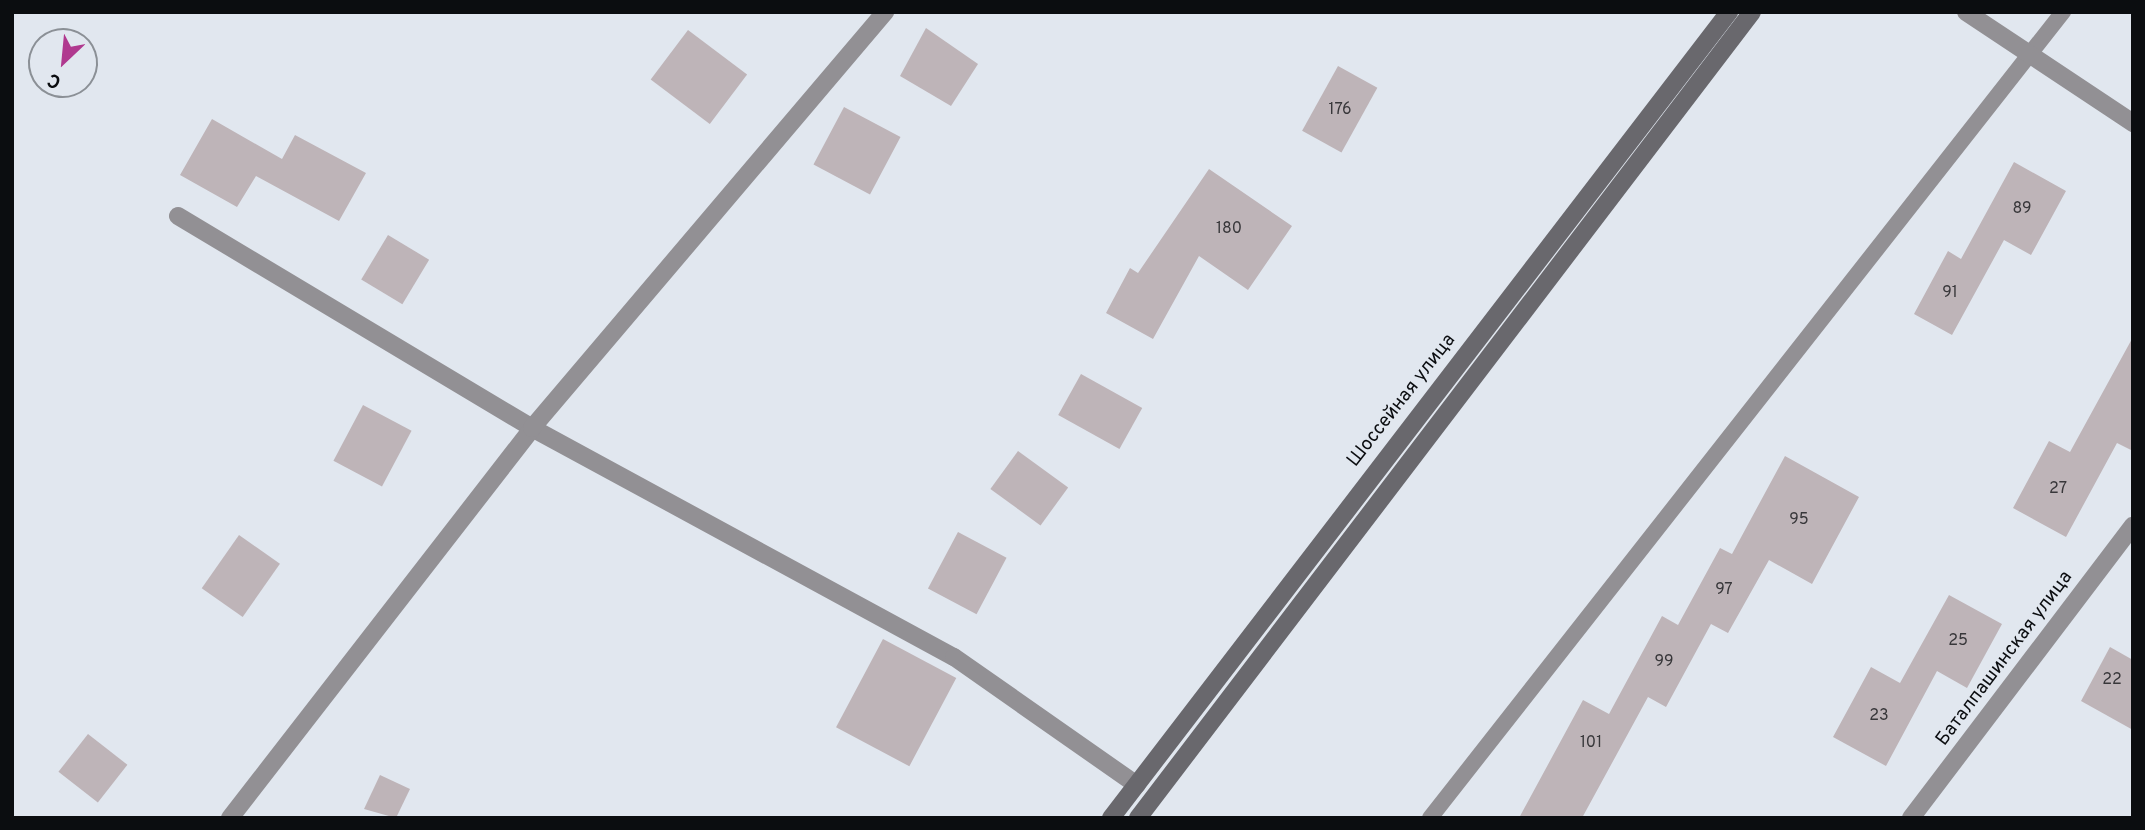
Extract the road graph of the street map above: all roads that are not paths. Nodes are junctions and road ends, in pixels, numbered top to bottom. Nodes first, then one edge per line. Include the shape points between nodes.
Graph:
1 (885, 12) edge
2 (1729, 12) edge
3 (1752, 12) edge
4 (1966, 12) edge
5 (2063, 12) edge
6 (2033, 56) junction
7 (2133, 123) edge
8 (178, 216) dead end
9 (532, 428) junction
10 (2133, 526) edge
11 (1137, 785) junction
12 (230, 818) edge
13 (1111, 818) edge
14 (1138, 818) edge
15 (1430, 818) edge
16 (1911, 818) edge

1 - 9 street
2 - 11 main road, Шоссейная улица
3 - 14 main road
4 - 6 street
5 - 6 lane
6 - 7 street
6 - 15 lane
8 - 9 street
9 - 11 street via 954,657
9 - 12 street
10 - 16 street, Баталпашинская улица
11 - 13 main road, Шоссейная улица

